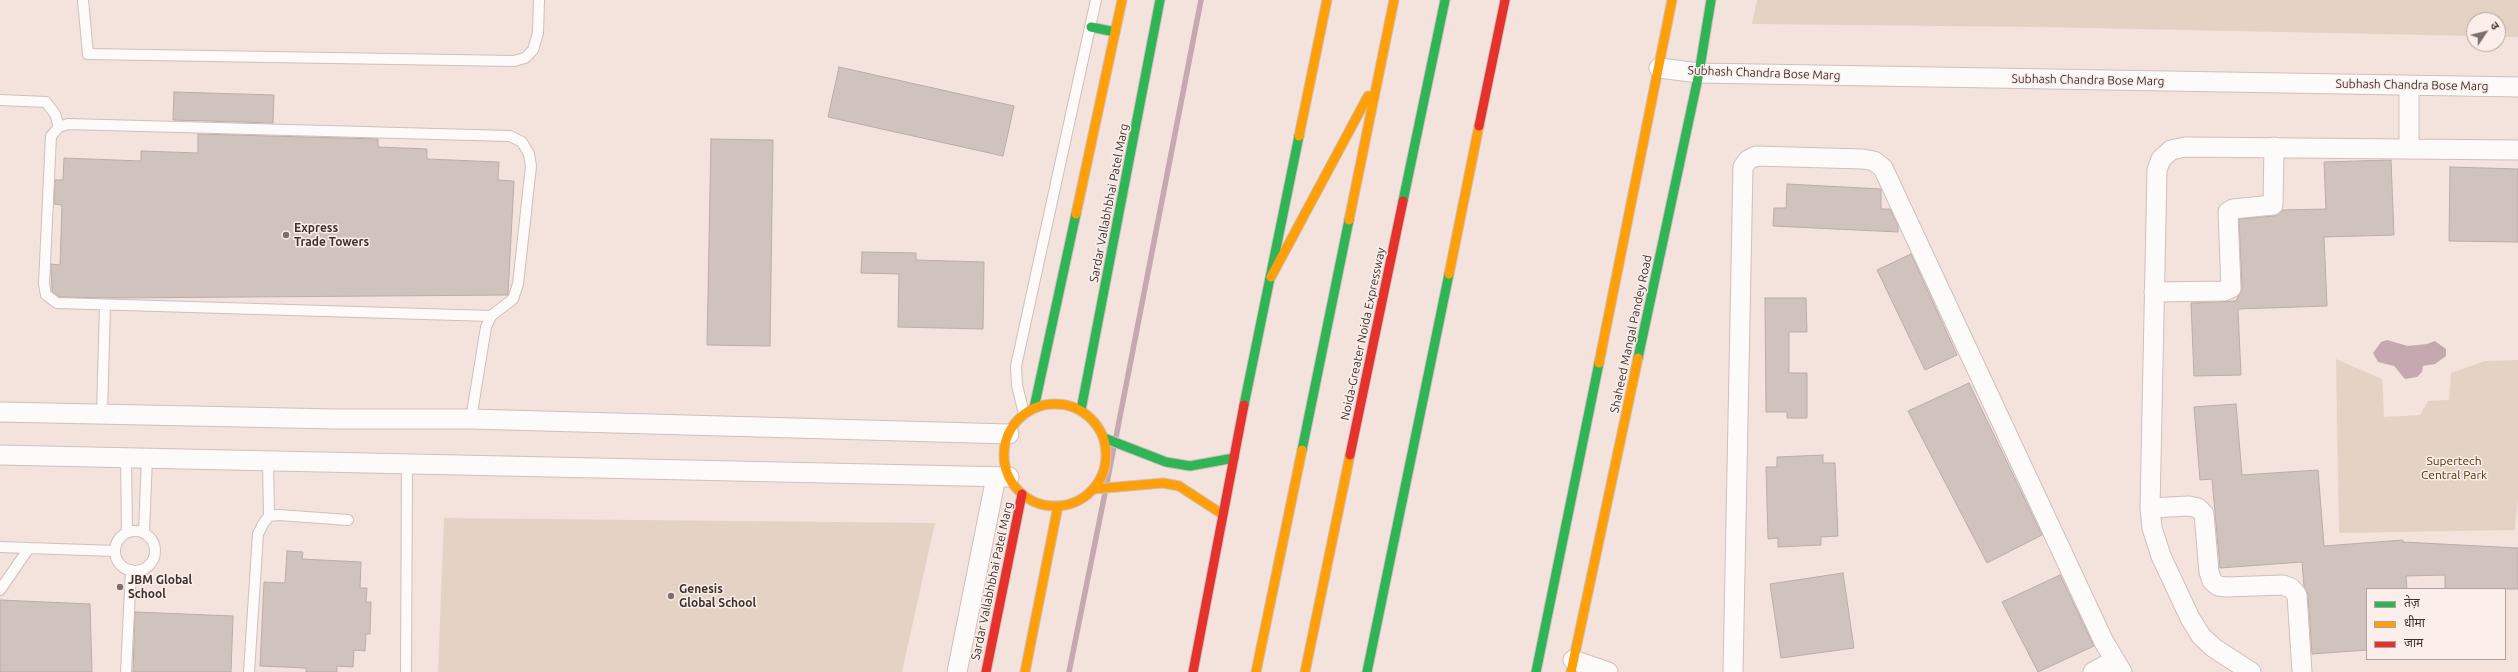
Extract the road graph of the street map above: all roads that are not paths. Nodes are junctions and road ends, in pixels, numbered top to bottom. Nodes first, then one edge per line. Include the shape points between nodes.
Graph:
1 (83, 0) edge
2 (539, 0) edge
3 (1096, 0) edge
4 (1122, 0) edge
5 (1160, 0) edge
6 (1327, 0) edge
7 (1394, 0) edge
8 (1445, 0) edge
9 (1505, 0) edge
10 (1672, 0) edge
11 (1711, 0) edge
12 (1091, 27) junction
13 (1115, 32) junction
14 (1659, 68) junction
15 (1699, 73) junction
16 (1379, 76) junction
17 (2409, 86) junction
18 (2518, 87) edge
19 (0, 100) edge
20 (59, 127) junction
21 (2274, 147) junction
22 (2409, 147) junction
23 (2518, 150) edge
24 (1271, 276) junction
25 (2154, 292) junction
26 (105, 305) junction
27 (491, 316) junction
28 (1034, 408) junction
29 (1081, 410) junction
30 (0, 412) edge
31 (102, 414) junction
32 (1024, 414) junction
33 (471, 419) junction
34 (1009, 434) junction
35 (1104, 438) junction
36 (0, 455) edge
37 (126, 458) junction
38 (147, 458) junction
39 (1234, 458) junction
40 (268, 461) junction
41 (407, 464) junction
42 (1002, 477) junction
43 (1094, 489) junction
44 (1022, 494) junction
45 (1058, 506) junction
46 (2150, 508) junction
47 (1222, 514) junction
48 (269, 516) junction
49 (348, 520) dead end
50 (127, 532) junction
51 (144, 532) junction
52 (0, 547) edge
53 (29, 548) junction
54 (115, 550) junction
55 (131, 570) junction
56 (0, 590) edge
57 (1572, 666) edge
58 (2118, 666) edge
59 (126, 672) edge
60 (249, 672) edge
61 (406, 672) edge
62 (957, 672) edge
63 (986, 672) edge
64 (1025, 672) edge
65 (1193, 672) edge
66 (1256, 672) edge
67 (1305, 672) edge
68 (1367, 672) edge
69 (1536, 672) edge
70 (1608, 672) edge
71 (1733, 672) edge
72 (2093, 672) edge
73 (2252, 672) edge
74 (2302, 672) edge

1 - 2 lane via 88,54 514,61 525,58 533,50 538,33
3 - 12 lane
4 - 13 main road
5 - 29 main road, Sardar Vallabhbhai Patel Marg
6 - 24 main road
7 - 16 main road
8 - 67 main road, Noida-Greater Noida Expressway
9 - 68 main road
10 - 14 main road
11 - 15 main road, Shaheed Mangal Pandey Road
12 - 13 main road
12 - 32 lane via 1016,366
13 - 28 main road
14 - 15 street, Subhash Chandra Bose Marg
14 - 69 main road
15 - 17 street, Subhash Chandra Bose Marg
15 - 57 main road, Shaheed Mangal Pandey Road
16 - 24 main road
16 - 66 main road
17 - 18 street, Subhash Chandra Bose Marg
17 - 22 street
19 - 20 lane via 46,102 55,114
20 - 26 lane via 51,136 49,145 44,284 46,295 57,303
20 - 27 lane via 68,124 510,136 522,142 529,154 531,174 518,284 513,299
21 - 22 street
21 - 25 street via 2185,146 2171,150 2161,159 2157,170
21 - 25 street via 2273,205 2233,209 2228,212 2231,288 2224,291
22 - 23 street
24 - 39 main road
25 - 46 street
26 - 27 lane
26 - 31 lane
27 - 33 lane via 484,337
28 - 29 main road, Sardar Vallabhbhai Patel Marg via 1058,404
28 - 32 main road, Sardar Vallabhbhai Patel Marg
29 - 35 main road, Sardar Vallabhbhai Patel Marg via 1095,422
30 - 31 street
31 - 33 street
32 - 34 main road, Sardar Vallabhbhai Patel Marg
33 - 34 street
34 - 42 main road, Sardar Vallabhbhai Patel Marg
35 - 39 main road via 1166,462 1190,466
35 - 43 main road, Sardar Vallabhbhai Patel Marg via 1106,456 1103,474
36 - 37 street
37 - 38 street
37 - 50 lane
38 - 40 street
38 - 51 lane
39 - 47 main road
40 - 41 street
40 - 48 lane
41 - 42 street
41 - 61 lane
42 - 44 main road, Sardar Vallabhbhai Patel Marg
42 - 62 street
43 - 45 main road, Sardar Vallabhbhai Patel Marg via 1078,501
43 - 47 main road via 1163,483 1179,486
44 - 45 main road, Sardar Vallabhbhai Patel Marg via 1039,504
44 - 63 main road, Sardar Vallabhbhai Patel Marg
45 - 64 main road
46 - 73 street via 2152,528 2161,556 2201,636
46 - 74 street via 2189,506 2198,508 2204,514 2209,572 2212,581 2218,586 2283,585 2291,588 2297,595
47 - 65 main road
48 - 49 lane
48 - 60 lane via 258,534
50 - 51 lane
50 - 54 lane via 118,539
51 - 55 lane via 154,542 155,557 146,568
52 - 53 lane
53 - 54 lane
53 - 56 lane
54 - 55 lane via 119,564
55 - 59 lane
57 - 70 street
58 - 71 street via 2100,635 1883,168 1874,161 1863,158 1756,156 1748,160 1743,167
58 - 72 street

